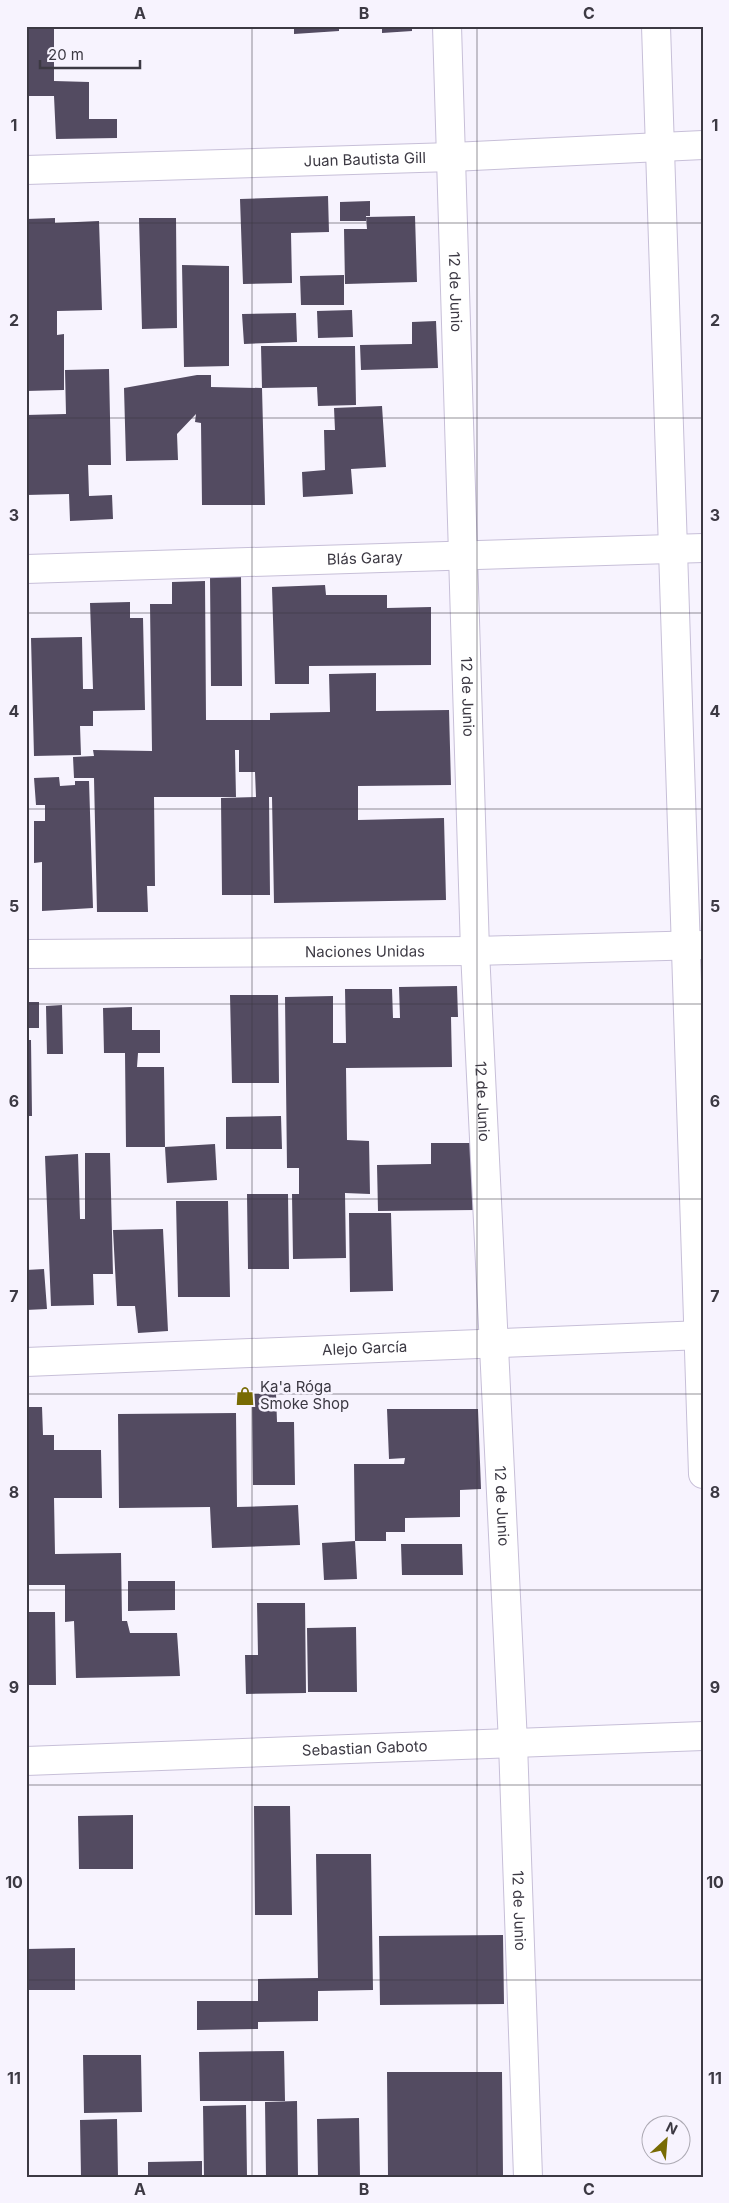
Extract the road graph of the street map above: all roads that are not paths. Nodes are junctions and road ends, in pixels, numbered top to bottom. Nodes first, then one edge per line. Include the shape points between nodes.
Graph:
1 (447, 26) edge
2 (656, 26) edge
3 (703, 146) edge
4 (660, 147) junction
5 (452, 157) junction
6 (26, 170) edge
7 (703, 548) edge
8 (674, 549) junction
9 (462, 556) junction
10 (26, 569) edge
11 (695, 945) edge
12 (474, 951) junction
13 (26, 954) edge
14 (700, 1335) edge
15 (494, 1343) junction
16 (26, 1362) edge
17 (703, 1474) edge
18 (703, 1736) edge
19 (513, 1743) junction
20 (26, 1761) edge
21 (528, 2177) edge

1 - 5 street, 12 de Junio
2 - 4 street
3 - 4 street, Juan Bautista Gill
4 - 5 street, Juan Bautista Gill
4 - 8 street
5 - 6 street, Juan Bautista Gill
5 - 9 street, 12 de Junio
7 - 8 street, Blás Garay
8 - 9 street, Blás Garay
8 - 11 street
9 - 10 street, Blás Garay
9 - 12 street, 12 de Junio
11 - 12 street, Naciones Unidas
11 - 14 street
12 - 13 street, Naciones Unidas
12 - 15 street, 12 de Junio
14 - 15 street, Alejo García
14 - 17 street
15 - 16 street, Alejo García
15 - 19 street, 12 de Junio
18 - 19 street, Sebastian Gaboto
19 - 20 street, Sebastian Gaboto
19 - 21 street, 12 de Junio

